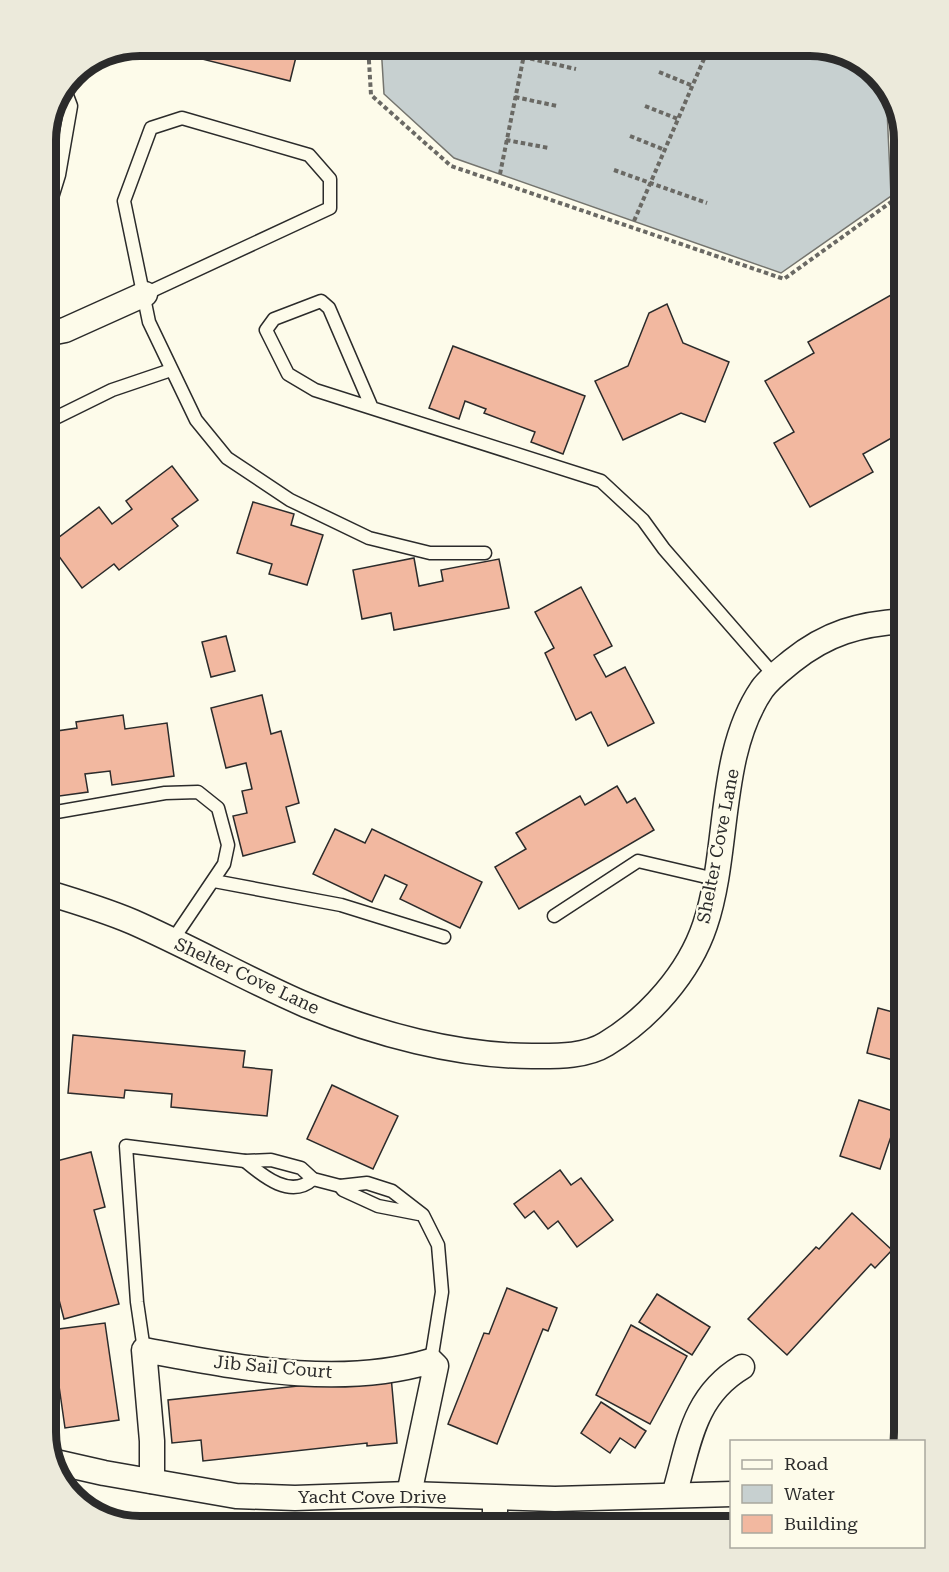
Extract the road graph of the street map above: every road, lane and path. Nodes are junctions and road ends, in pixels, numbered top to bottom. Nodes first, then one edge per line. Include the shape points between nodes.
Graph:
1 (369, 56) edge
2 (706, 56) edge
3 (523, 57) joint
4 (576, 69) dead end
5 (659, 72) dead end
6 (693, 86) junction
7 (67, 97) edge
8 (515, 97) junction
9 (556, 106) dead end
10 (645, 106) dead end
11 (678, 119) junction
12 (630, 136) dead end
13 (506, 140) junction
14 (549, 148) dead end
15 (665, 150) junction
16 (614, 170) dead end
17 (500, 174) dead end
18 (651, 183) junction
19 (56, 185) edge
20 (894, 200) edge
21 (707, 202) dead end
22 (634, 222) dead end
23 (145, 294) junction
24 (56, 332) edge
25 (171, 370) junction
26 (372, 408) junction
27 (56, 418) edge
28 (485, 553) dead end
29 (894, 622) edge
30 (774, 675) junction
31 (56, 812) edge
32 (715, 879) junction
33 (214, 881) junction
34 (56, 895) edge
35 (554, 916) dead end
36 (444, 937) dead end
37 (172, 941) junction
38 (245, 1161) junction
39 (314, 1179) junction
40 (340, 1186) junction
41 (423, 1215) junction
42 (144, 1350) junction
43 (431, 1361) junction
44 (742, 1366) dead end
45 (61, 1463) edge
46 (152, 1481) junction
47 (409, 1494) junction
48 (730, 1494) edge
49 (674, 1495) junction
50 (495, 1498) junction
51 (495, 1516) edge

1 - 20 path via 371,95 451,166 784,279
2 - 6 path
3 - 4 path
3 - 8 path
5 - 6 path
6 - 11 path
7 - 19 lane via 71,106
8 - 9 path
8 - 13 path
10 - 11 path
11 - 15 path
12 - 15 path
13 - 14 path
13 - 17 path
15 - 18 path
16 - 18 path
18 - 21 path
18 - 22 path
23 - 23 lane via 124,201 152,128 182,117 309,155 330,179 330,208
23 - 24 street
23 - 25 lane via 148,322
25 - 27 lane via 112,390
25 - 28 lane via 196,420 227,458 290,500 369,538 430,553
26 - 26 lane via 315,390 288,374 266,330 274,319 321,301 329,308
26 - 30 lane via 601,481 643,520
29 - 30 street, Shelter Cove Lane via 844,630 809,647
30 - 32 street, Shelter Cove Lane via 744,724 736,750
31 - 33 lane via 165,793 198,792 218,808 228,845 225,864
32 - 35 lane via 638,861
32 - 37 street, Shelter Cove Lane via 705,925 686,967 670,987 604,1045 560,1056 510,1056 443,1047 362,1025 307,1005
33 - 36 lane via 341,905
33 - 37 lane
34 - 37 street, Shelter Cove Lane via 109,912
38 - 39 lane via 271,1160 301,1168
38 - 39 lane via 275,1183 297,1188
38 - 42 lane via 126,1146
39 - 40 lane
40 - 41 lane via 378,1206
40 - 41 lane via 378,1185
41 - 43 lane via 438,1245 441,1261 442,1292
42 - 43 street, Jib Sail Court via 304,1374 381,1373
42 - 46 street
43 - 47 street via 436,1366
44 - 49 street via 712,1392 692,1429
45 - 46 street, Yacht Cove Drive
46 - 47 street, Yacht Cove Drive via 236,1496
47 - 50 street, Yacht Cove Drive
48 - 49 street, Yacht Cove Drive
49 - 50 street, Yacht Cove Drive
50 - 51 street

